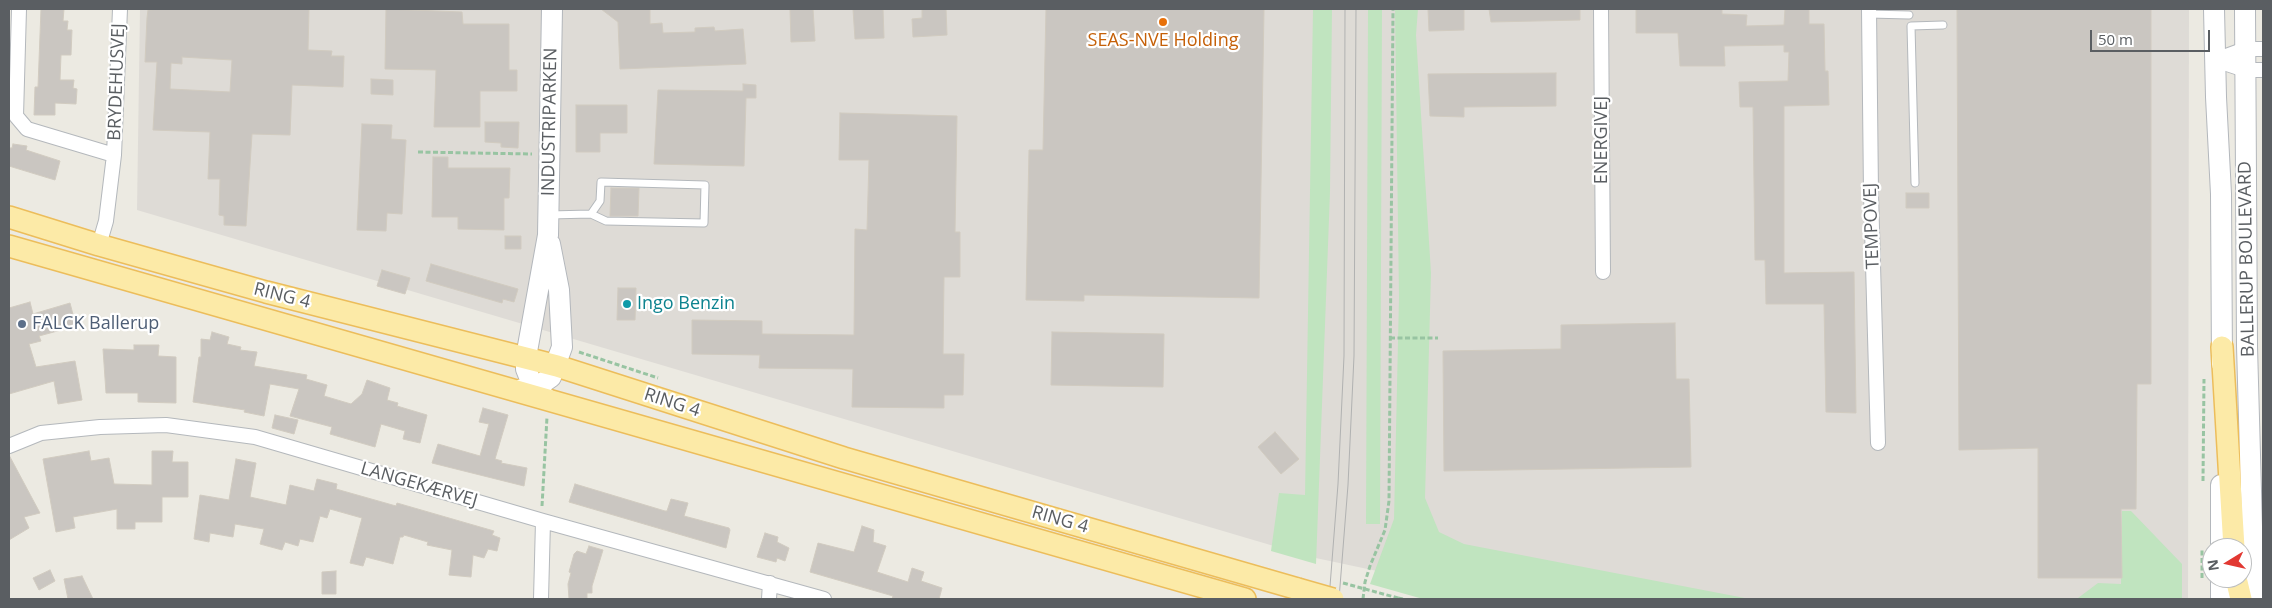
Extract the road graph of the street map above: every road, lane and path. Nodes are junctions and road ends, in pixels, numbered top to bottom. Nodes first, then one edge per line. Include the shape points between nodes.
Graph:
1 (19, 9) edge
2 (120, 9) edge
3 (552, 9) edge
4 (1393, 9) edge
5 (1601, 9) edge
6 (2214, 9) edge
7 (2246, 9) edge
8 (1869, 12) edge
9 (1909, 12) edge
10 (1943, 25) dead end
11 (1911, 26) junction
12 (2254, 49) edge
13 (2215, 60) junction
14 (2254, 70) edge
15 (418, 152) dead end
16 (114, 155) junction
17 (550, 155) junction
18 (1915, 183) dead end
19 (591, 214) junction
20 (549, 215) junction
21 (9, 217) edge
22 (548, 235) junction
23 (99, 245) junction
24 (9, 246) edge
25 (1603, 272) dead end
26 (1390, 338) junction
27 (1438, 338) dead end
28 (2222, 347) junction
29 (526, 357) junction
30 (557, 366) junction
31 (535, 398) junction
32 (1878, 443) dead end
33 (9, 446) edge
34 (543, 521) junction
35 (2221, 538) edge
36 (2233, 538) edge
37 (770, 584) junction
38 (1335, 590) edge
39 (541, 599) edge
40 (770, 599) edge
41 (824, 599) edge
42 (1245, 599) edge
43 (1363, 599) edge
44 (1403, 599) edge
45 (2254, 599) edge

1 - 16 street, BRYDEHUSVEJ via 16,116 27,129
2 - 16 street, BRYDEHUSVEJ
3 - 17 street, INDUSTRIPARKEN
4 - 26 path
5 - 25 street, ENERGIVEJ
6 - 13 street, BALLERUP BOULEVARD
7 - 12 street, BALLERUP BOULEVARD
8 - 9 lane
8 - 32 street, TEMPOVEJ via 1870,194
9 - 11 lane
10 - 11 lane
11 - 18 lane
12 - 13 street
12 - 14 street, BALLERUP BOULEVARD
13 - 14 street
13 - 28 street, BALLERUP BOULEVARD via 2221,194
14 - 45 street, BALLERUP BOULEVARD via 2247,346
15 - 17 path
16 - 23 street, BRYDEHUSVEJ via 106,221
17 - 20 street, INDUSTRIPARKEN
19 - 19 lane via 606,221 704,223 705,185 601,182 600,201
19 - 20 lane
20 - 22 street, INDUSTRIPARKEN
21 - 23 main road, RING 4
22 - 29 street, INDUSTRIPARKEN
22 - 30 street, INDUSTRIPARKEN via 559,298 562,348
23 - 29 main road, RING 4 via 266,292
24 - 31 main road, RING 4
26 - 27 path
26 - 43 path via 1389,501 1385,530 1370,566
28 - 35 street, BALLERUP BOULEVARD
28 - 36 main road
29 - 30 main road, RING 4
29 - 31 street, INDUSTRIPARKEN via 526,369
30 - 31 street
30 - 38 main road, RING 4, bridge via 844,458 1298,589
31 - 34 path via 544,431
31 - 42 main road, RING 4
33 - 34 street, LANGEKÆRVEJ via 41,434 100,427 166,425 191,428 255,437
34 - 37 street, LANGEKÆRVEJ
34 - 39 street
37 - 40 street
37 - 41 street, LANGEKÆRVEJ
38 - 44 path, bridge

